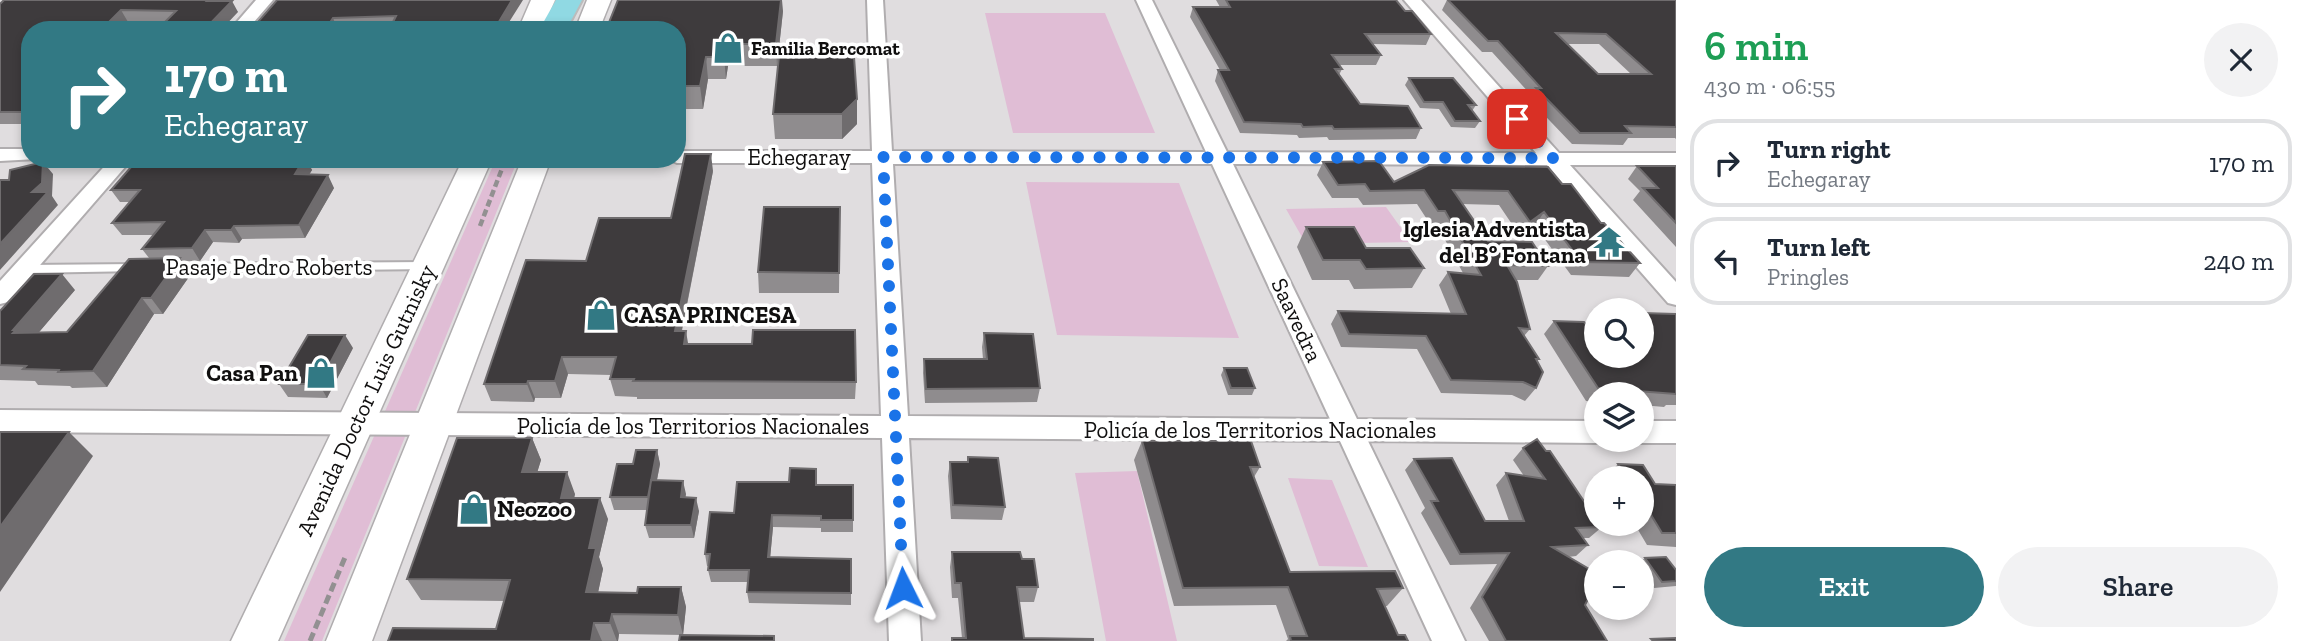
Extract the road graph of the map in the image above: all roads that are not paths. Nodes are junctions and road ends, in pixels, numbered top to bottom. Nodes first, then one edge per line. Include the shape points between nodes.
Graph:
1 (265, 0) edge
2 (543, 0) edge
3 (570, 0) edge
4 (599, 0) edge
5 (875, 0) edge
6 (1144, 0) edge
7 (1412, 0) edge
8 (246, 21) edge
9 (534, 21) edge
10 (557, 21) edge
11 (567, 21) edge
12 (591, 21) edge
13 (0, 155) edge
14 (21, 155) edge
15 (1219, 156) junction
16 (686, 157) edge
17 (883, 157) junction
18 (1553, 158) junction
19 (1676, 159) edge
20 (114, 168) edge
21 (474, 168) edge
22 (534, 168) edge
23 (429, 266) junction
24 (24, 269) junction
25 (0, 296) edge
26 (1676, 297) edge
27 (0, 421) edge
28 (355, 424) junction
29 (434, 424) junction
30 (895, 428) junction
31 (1349, 431) junction
32 (1584, 432) edge
33 (1654, 432) edge
34 (1676, 432) edge
35 (254, 641) edge
36 (349, 641) edge
37 (905, 641) edge
38 (1449, 641) edge

1 - 8 street
2 - 9 main road
3 - 10 main road
3 - 11 main road
4 - 12 main road
5 - 17 street
6 - 15 street, Saavedra
7 - 18 street
13 - 14 street
15 - 17 street, Echegaray
15 - 18 street, Echegaray
15 - 31 street, Saavedra
16 - 17 street, Echegaray
17 - 30 street
18 - 19 street, Echegaray
18 - 26 street
20 - 24 street
21 - 23 main road, Avenida Doctor Luis Gutnisky
22 - 29 main road
23 - 24 lane, Pasaje Pedro Roberts
23 - 28 main road, Avenida Doctor Luis Gutnisky
24 - 25 street
27 - 28 street, Policía de los Territorios Nacionales
28 - 29 street, Policía de los Territorios Nacionales
28 - 35 main road, Avenida Doctor Luis Gutnisky
29 - 30 street, Policía de los Territorios Nacionales
29 - 36 main road
30 - 31 street, Policía de los Territorios Nacionales
30 - 37 street
31 - 32 street, Policía de los Territorios Nacionales
31 - 38 street, Saavedra
33 - 34 street

